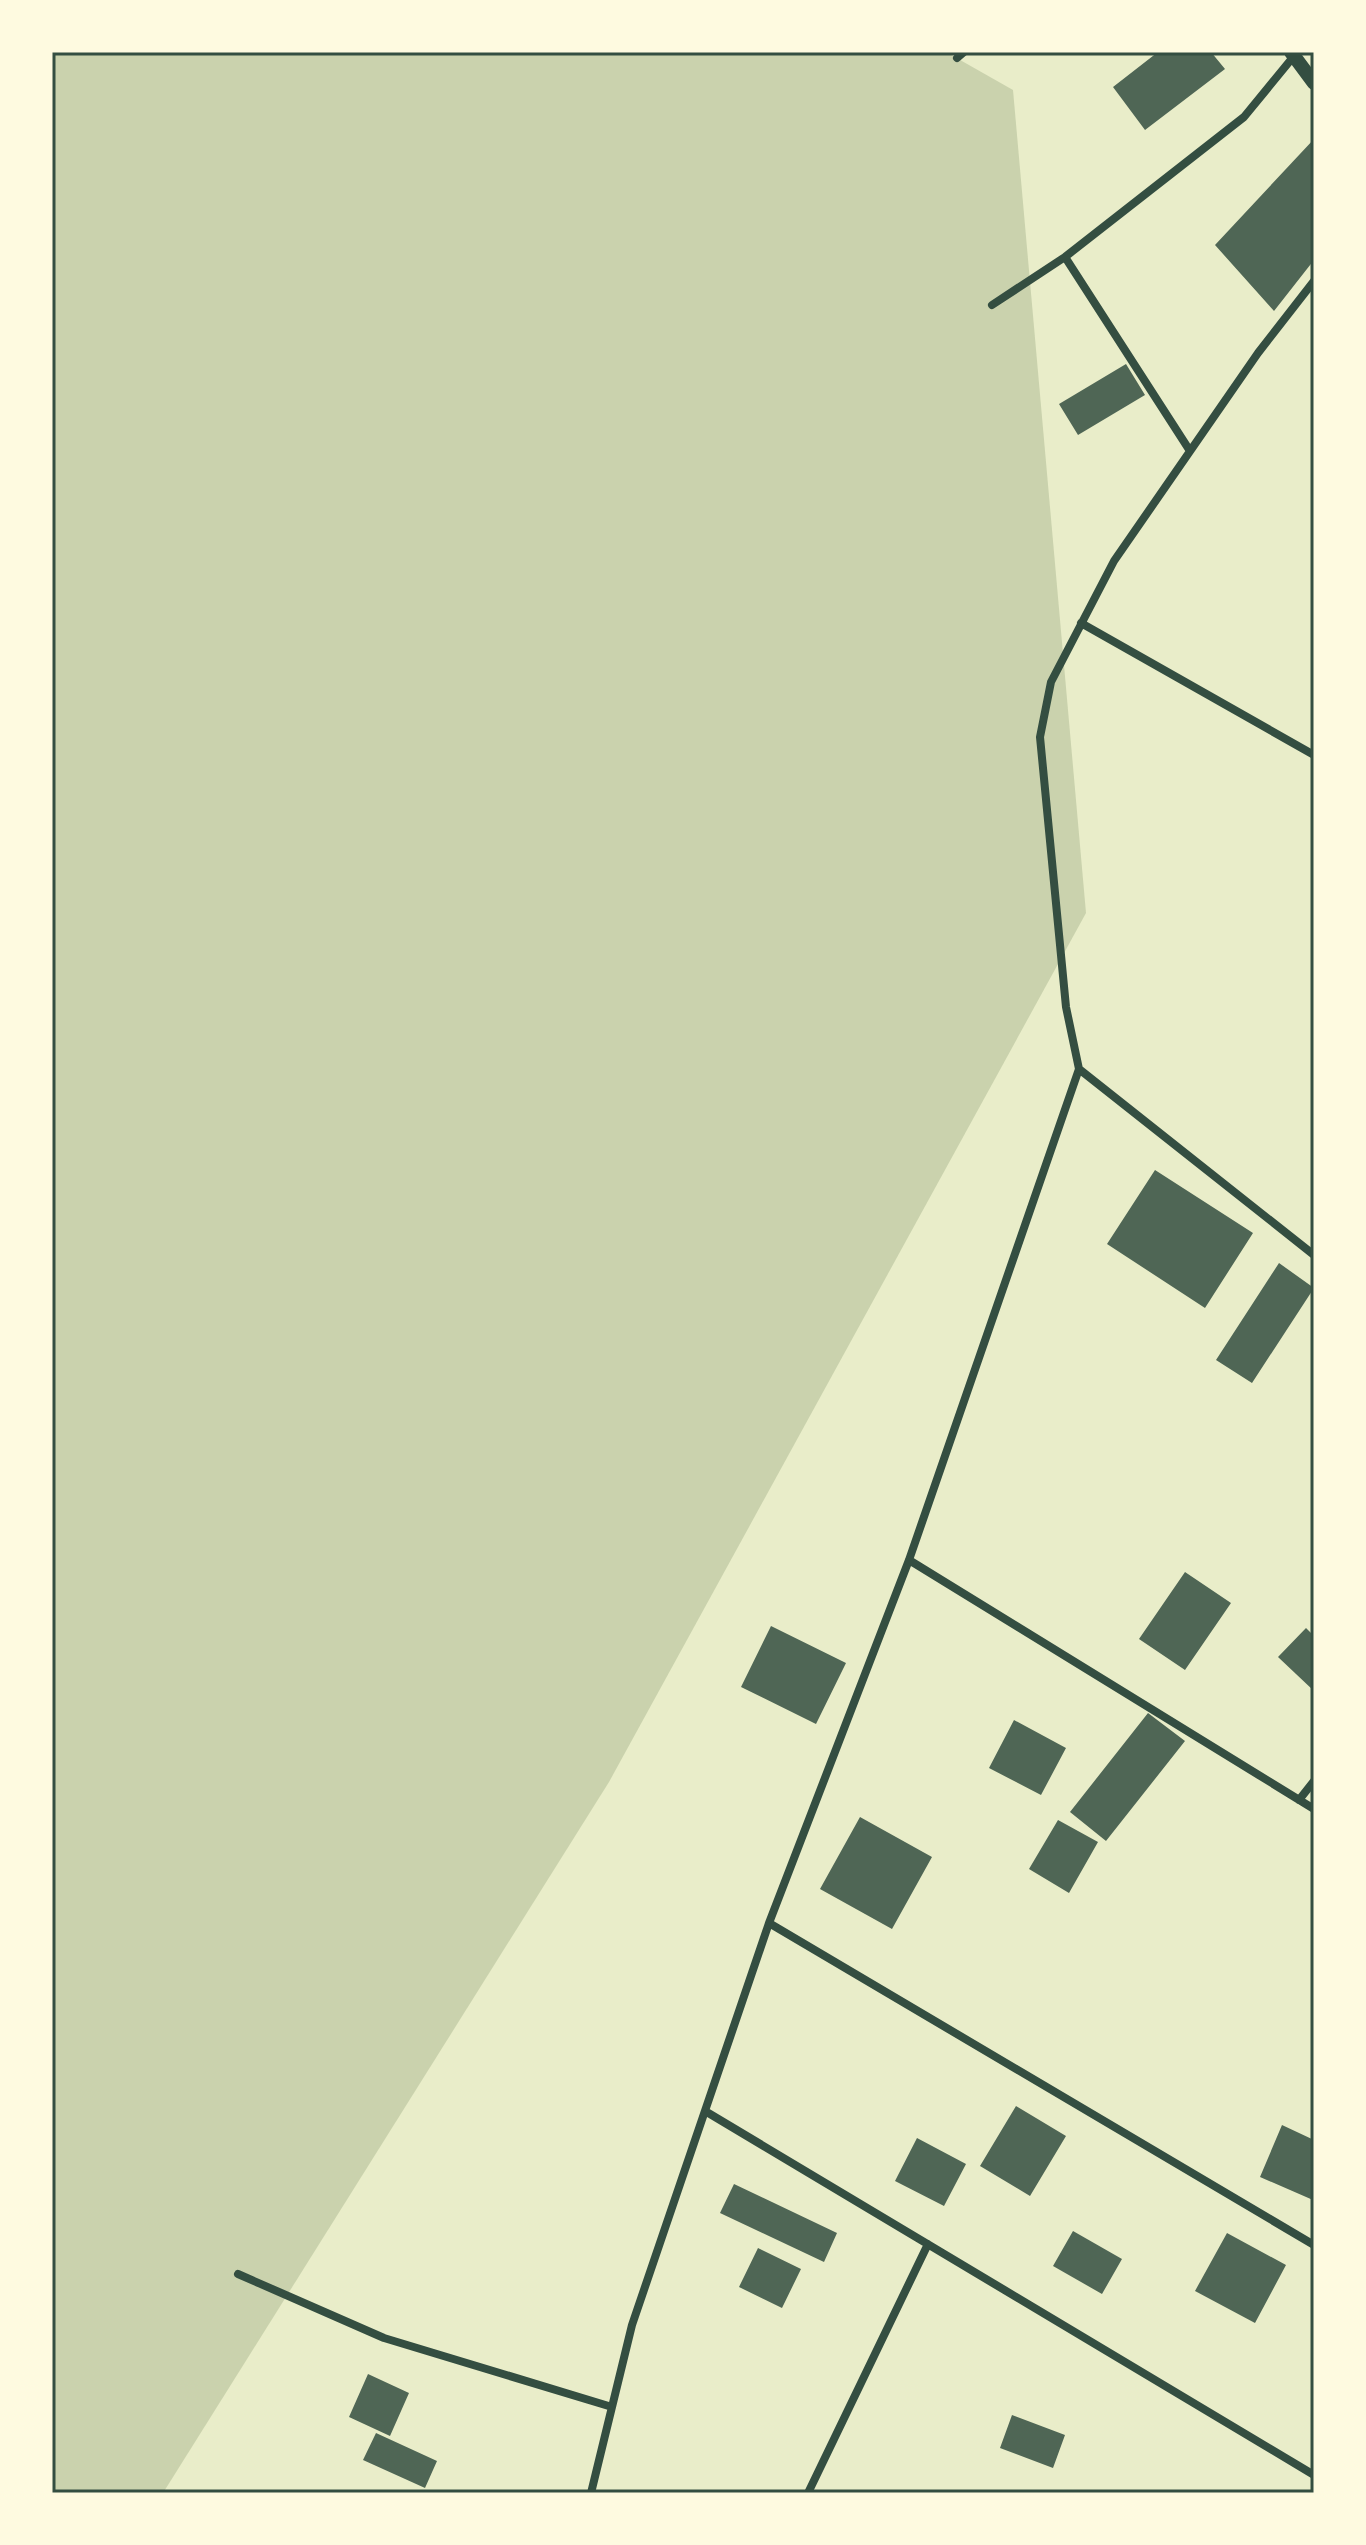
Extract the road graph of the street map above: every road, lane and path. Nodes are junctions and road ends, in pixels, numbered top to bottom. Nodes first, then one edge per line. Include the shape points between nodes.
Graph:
1 (1292, 54) edge
2 (1314, 83) edge
3 (1065, 257) junction
4 (1314, 281) edge
5 (992, 305) dead end
6 (1190, 451) junction
7 (1081, 623) junction
8 (1314, 755) edge
9 (1079, 1069) junction
10 (1314, 1255) edge
11 (909, 1560) junction
12 (1314, 1781) edge
13 (1299, 1800) junction
14 (1314, 1809) edge
15 (769, 1923) junction
16 (705, 2111) junction
17 (928, 2244) junction
18 (1314, 2245) edge
19 (238, 2274) dead end
20 (612, 2407) junction
21 (1314, 2475) edge
22 (591, 2493) edge
23 (808, 2493) edge

1 - 2 street
1 - 3 street via 1244,117
3 - 5 street
3 - 6 street
4 - 6 street
6 - 7 street via 1114,561
7 - 8 street
7 - 9 street via 1051,682 1040,737 1066,1007
9 - 10 street
9 - 11 street
11 - 13 street
11 - 15 street
12 - 13 street
13 - 14 street
15 - 16 street
15 - 18 street
16 - 17 street
16 - 20 street via 632,2325
17 - 21 street
17 - 23 street
19 - 20 street via 384,2338
20 - 22 street

